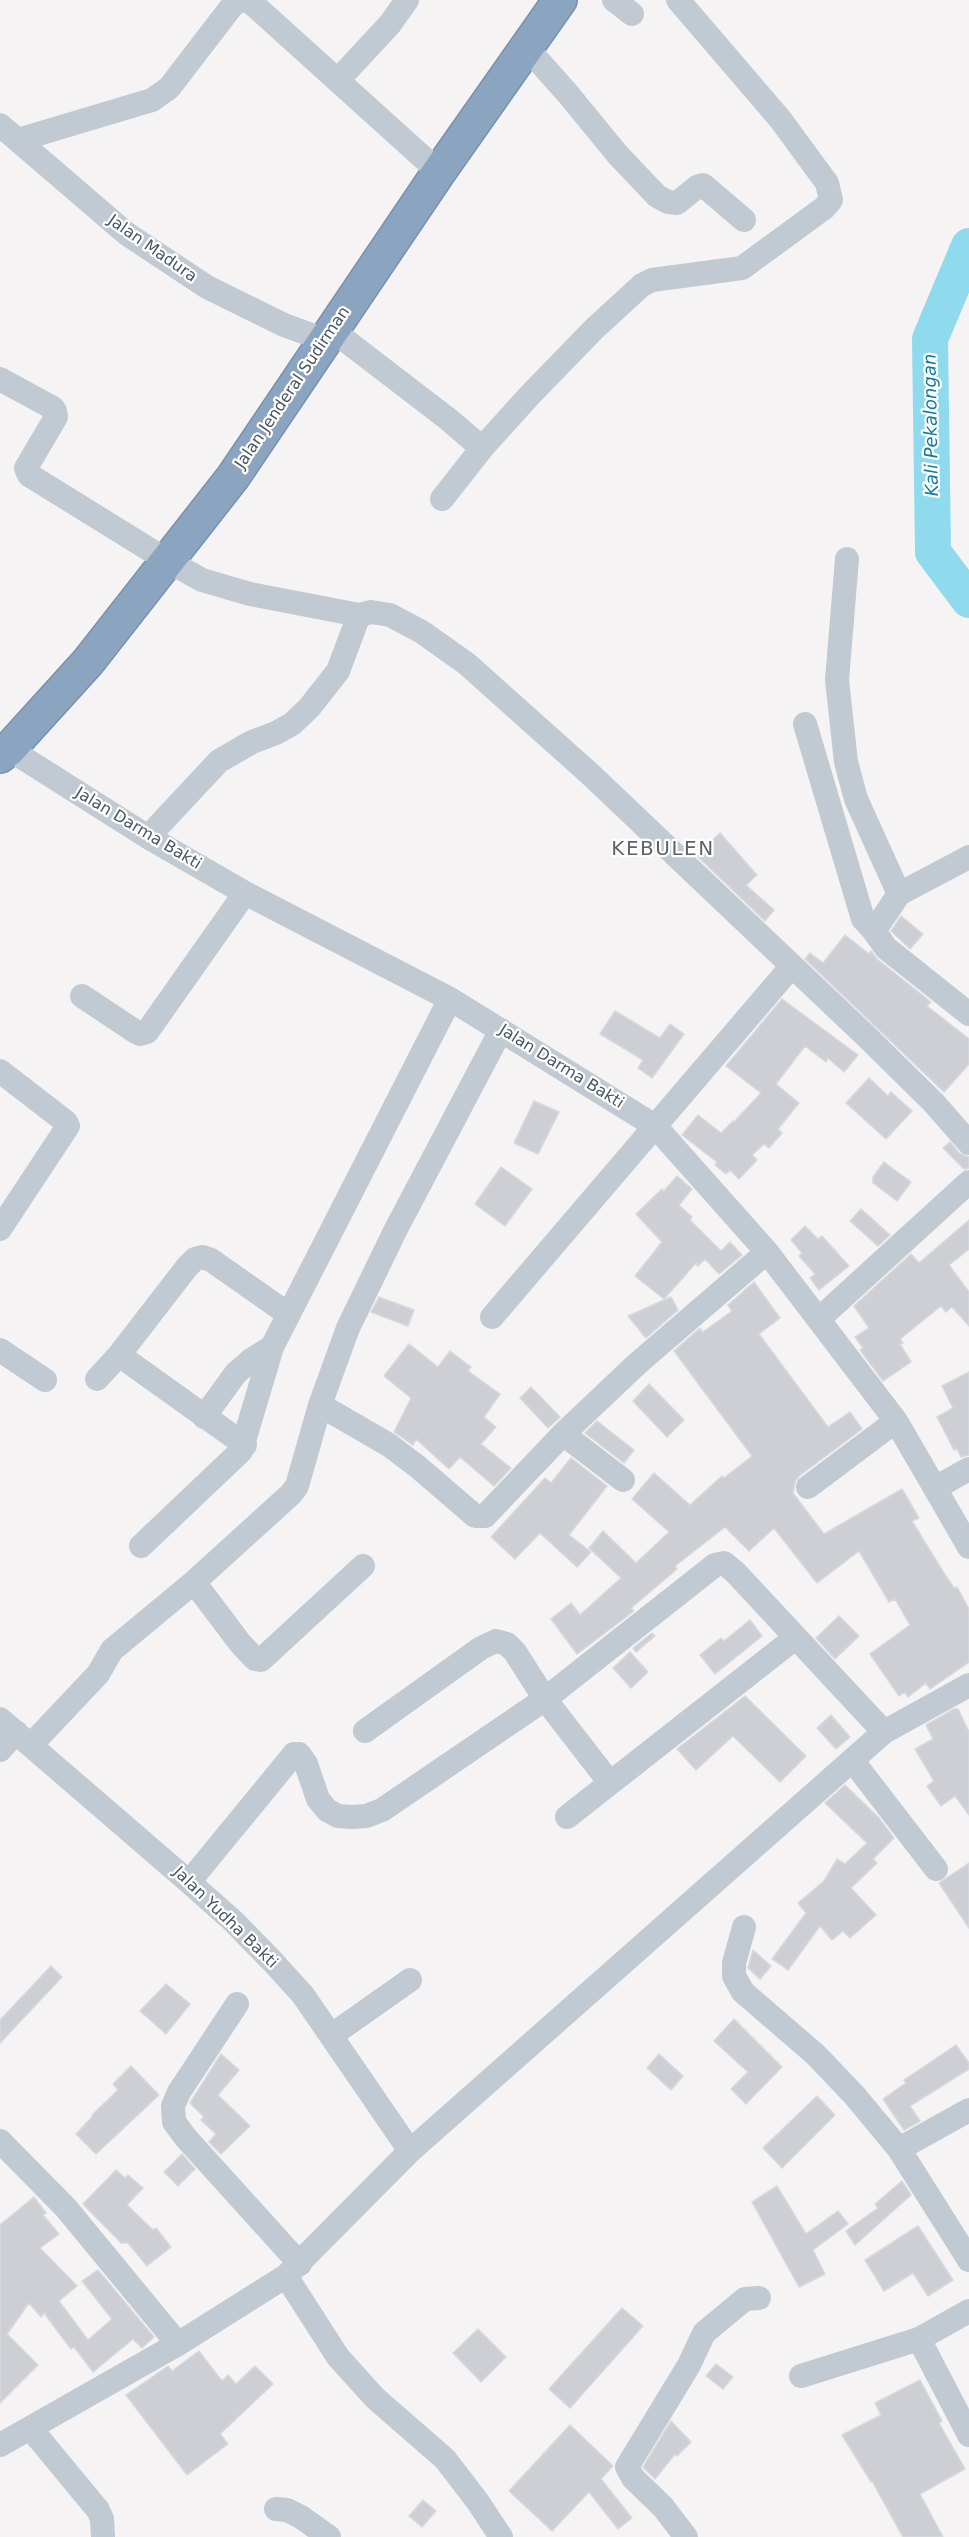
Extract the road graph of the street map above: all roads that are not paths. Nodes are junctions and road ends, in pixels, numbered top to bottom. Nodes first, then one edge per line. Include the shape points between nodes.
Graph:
1 (240, 0) edge
2 (407, 0) edge
3 (560, 0) edge
4 (678, 0) edge
5 (528, 49) junction
6 (338, 80) junction
7 (9, 133) edge
8 (439, 172) junction
9 (744, 220) dead end
10 (329, 335) junction
11 (0, 379) edge
12 (482, 448) junction
13 (442, 499) dead end
14 (847, 559) dead end
15 (168, 561) junction
16 (359, 615) junction
17 (805, 724) dead end
18 (5, 752) edge
19 (148, 837) junction
20 (969, 857) edge
21 (245, 893) junction
22 (899, 894) junction
23 (874, 932) junction
24 (791, 967) junction
25 (82, 996) dead end
26 (450, 999) junction
27 (969, 1014) edge
28 (501, 1029) junction
29 (0, 1071) edge
30 (655, 1126) junction
31 (969, 1143) edge
32 (969, 1182) edge
33 (0, 1229) edge
34 (767, 1252) junction
35 (288, 1314) junction
36 (492, 1317) dead end
37 (819, 1319) junction
38 (272, 1347) junction
39 (0, 1350) edge
40 (119, 1355) junction
41 (97, 1379) dead end
42 (45, 1380) dead end
43 (320, 1405) junction
44 (204, 1417) junction
45 (896, 1421) junction
46 (563, 1434) junction
47 (245, 1445) junction
48 (969, 1469) edge
49 (623, 1480) dead end
50 (808, 1487) dead end
51 (935, 1488) junction
52 (141, 1546) dead end
53 (969, 1546) edge
54 (363, 1566) dead end
55 (194, 1582) junction
56 (795, 1638) junction
57 (969, 1685) edge
58 (545, 1700) junction
59 (366, 1731) dead end
60 (16, 1732) edge
61 (884, 1732) junction
62 (0, 1750) edge
63 (852, 1760) junction
64 (610, 1783) junction
65 (567, 1817) dead end
66 (936, 1869) dead end
67 (189, 1882) junction
68 (744, 1927) dead end
69 (410, 1980) dead end
70 (237, 2004) dead end
71 (332, 2036) junction
72 (969, 2110) edge
73 (0, 2141) edge
74 (899, 2149) junction
75 (410, 2151) junction
76 (969, 2260) edge
77 (293, 2270) junction
78 (759, 2298) dead end
79 (969, 2311) edge
80 (919, 2339) junction
81 (178, 2344) junction
82 (801, 2376) dead end
83 (31, 2429) junction
84 (969, 2435) edge
85 (0, 2445) edge
86 (276, 2509) dead end
87 (496, 2535) edge
88 (103, 2537) edge
89 (329, 2537) edge
90 (686, 2537) edge

1 - 6 street
1 - 7 street via 169,88 152,100
2 - 6 street
3 - 5 highway, Jalan Jenderal Sudirman
4 - 12 street via 780,119 827,183 831,200 742,268 652,280 642,285 553,371
5 - 8 highway, Jalan Jenderal Sudirman
5 - 9 street via 657,196 677,203 703,185
6 - 8 street
7 - 10 street, Jalan Madura via 127,234 207,287 284,325
8 - 10 highway, Jalan Jenderal Sudirman
10 - 12 street, Jalan Madura via 448,418
10 - 15 highway, Jalan Jenderal Sudirman via 233,477
11 - 15 street via 55,411 56,417 26,468 29,476
12 - 13 street
14 - 22 street via 837,680 846,762 856,799
15 - 16 street via 209,583
15 - 18 highway, Jalan Jenderal Sudirman via 88,662
16 - 19 street via 338,671 309,708 292,724 219,761
16 - 24 street via 378,613 408,623 467,664 590,774
17 - 23 street via 863,919
18 - 19 street, Jalan Darma Bakti
19 - 21 street, Jalan Darma Bakti
20 - 22 street
21 - 25 street via 147,1032 136,1032
21 - 26 street, Jalan Darma Bakti
22 - 23 street
23 - 27 street via 886,948
24 - 30 street
24 - 31 street via 934,1103
26 - 28 street, Jalan Darma Bakti
26 - 35 street
28 - 30 street, Jalan Darma Bakti
28 - 43 street via 353,1318
29 - 33 street via 68,1126
30 - 34 street, Jalan Darma Bakti
30 - 36 street
32 - 37 street
34 - 37 street, Jalan Darma Bakti
34 - 46 street
35 - 38 street
35 - 40 street via 202,1257 187,1267
37 - 45 street, Jalan Darma Bakti
38 - 44 street via 236,1373
38 - 47 street
39 - 42 street
40 - 41 street
40 - 44 street
43 - 46 street via 389,1445 479,1517 489,1512
43 - 55 street via 297,1486
44 - 47 street
45 - 50 street
45 - 51 street, Jalan Darma Bakti
46 - 49 street
47 - 52 street via 232,1462
48 - 51 street
51 - 53 street, Jalan Darma Bakti
54 - 55 street via 261,1660 240,1643
55 - 60 street via 112,1650 98,1674
56 - 58 street via 735,1572 724,1563 715,1564
56 - 61 street
56 - 64 street
57 - 61 street
58 - 59 street via 515,1652 496,1641
58 - 64 street
58 - 67 street via 382,1810 366,1816 338,1816 327,1810 318,1799 306,1764 299,1754 294,1754
60 - 62 street
60 - 67 street, Jalan Yudha Bakti
61 - 63 street
63 - 66 street
63 - 75 street
64 - 65 street
67 - 71 street, Jalan Yudha Bakti via 303,1995
68 - 74 street via 734,1964 734,1976 743,1992 816,2055
69 - 71 street
70 - 77 street via 178,2092 173,2106 174,2122
71 - 75 street, Jalan Yudha Bakti
72 - 74 street
73 - 81 street via 66,2208
74 - 76 street
75 - 77 street
77 - 81 street
77 - 87 street via 338,2357 375,2398 461,2478
78 - 90 street via 745,2299 704,2333 627,2467
79 - 80 street
80 - 82 street
80 - 84 street
81 - 83 street
83 - 85 street
83 - 88 street via 98,2510
86 - 89 street via 301,2517

